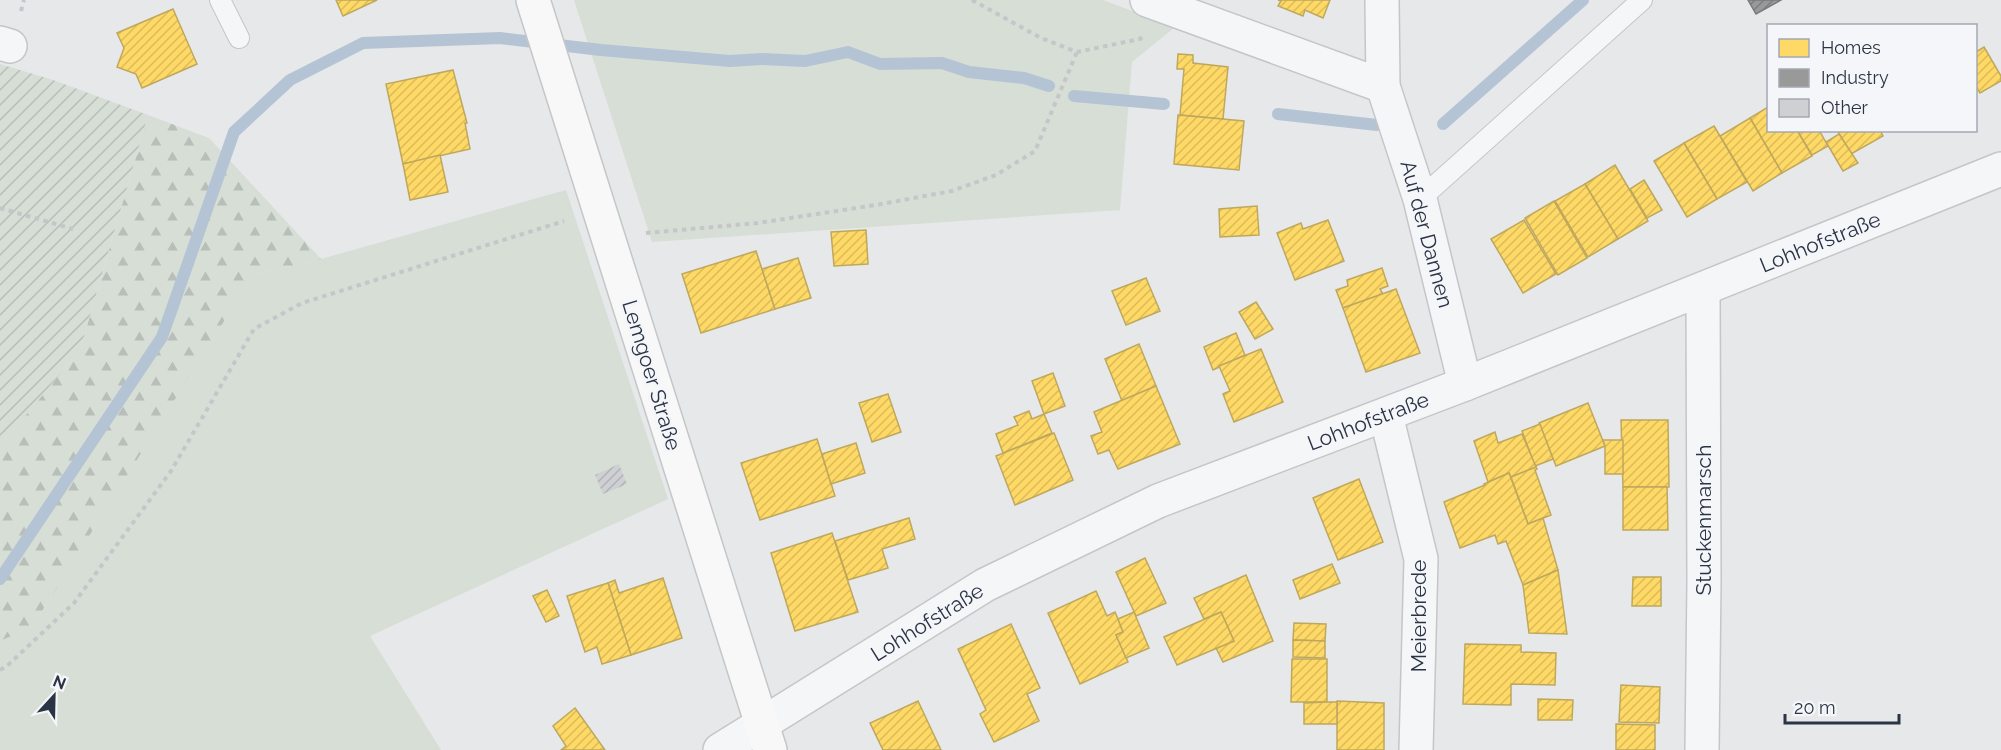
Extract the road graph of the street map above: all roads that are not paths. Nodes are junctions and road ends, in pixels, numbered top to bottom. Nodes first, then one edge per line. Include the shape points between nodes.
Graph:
1 (220, 0) edge
2 (1382, 0) edge
3 (1642, 0) edge
4 (1160, 5) edge
5 (536, 9) edge
6 (239, 38) dead end
7 (1383, 86) junction
8 (2001, 169) edge
9 (1420, 199) junction
10 (1703, 289) junction
11 (1465, 384) junction
12 (1386, 415) junction
13 (766, 738) edge
14 (720, 750) edge
15 (1416, 750) edge
16 (1702, 750) edge

1 - 6 lane
2 - 7 street, Auf der Dannen
3 - 9 lane
4 - 7 street
5 - 13 main road, Lemgoer Straße
7 - 9 street, Auf der Dannen
8 - 10 street, Lohhofstraße
9 - 11 street, Auf der Dannen
10 - 11 street, Lohhofstraße
10 - 16 street, Stuckenmarsch
11 - 12 street, Lohhofstraße
12 - 13 street, Lohhofstraße via 1158,501 985,585
12 - 15 street, Meierbrede via 1421,559
13 - 14 street, Lohhofstraße

